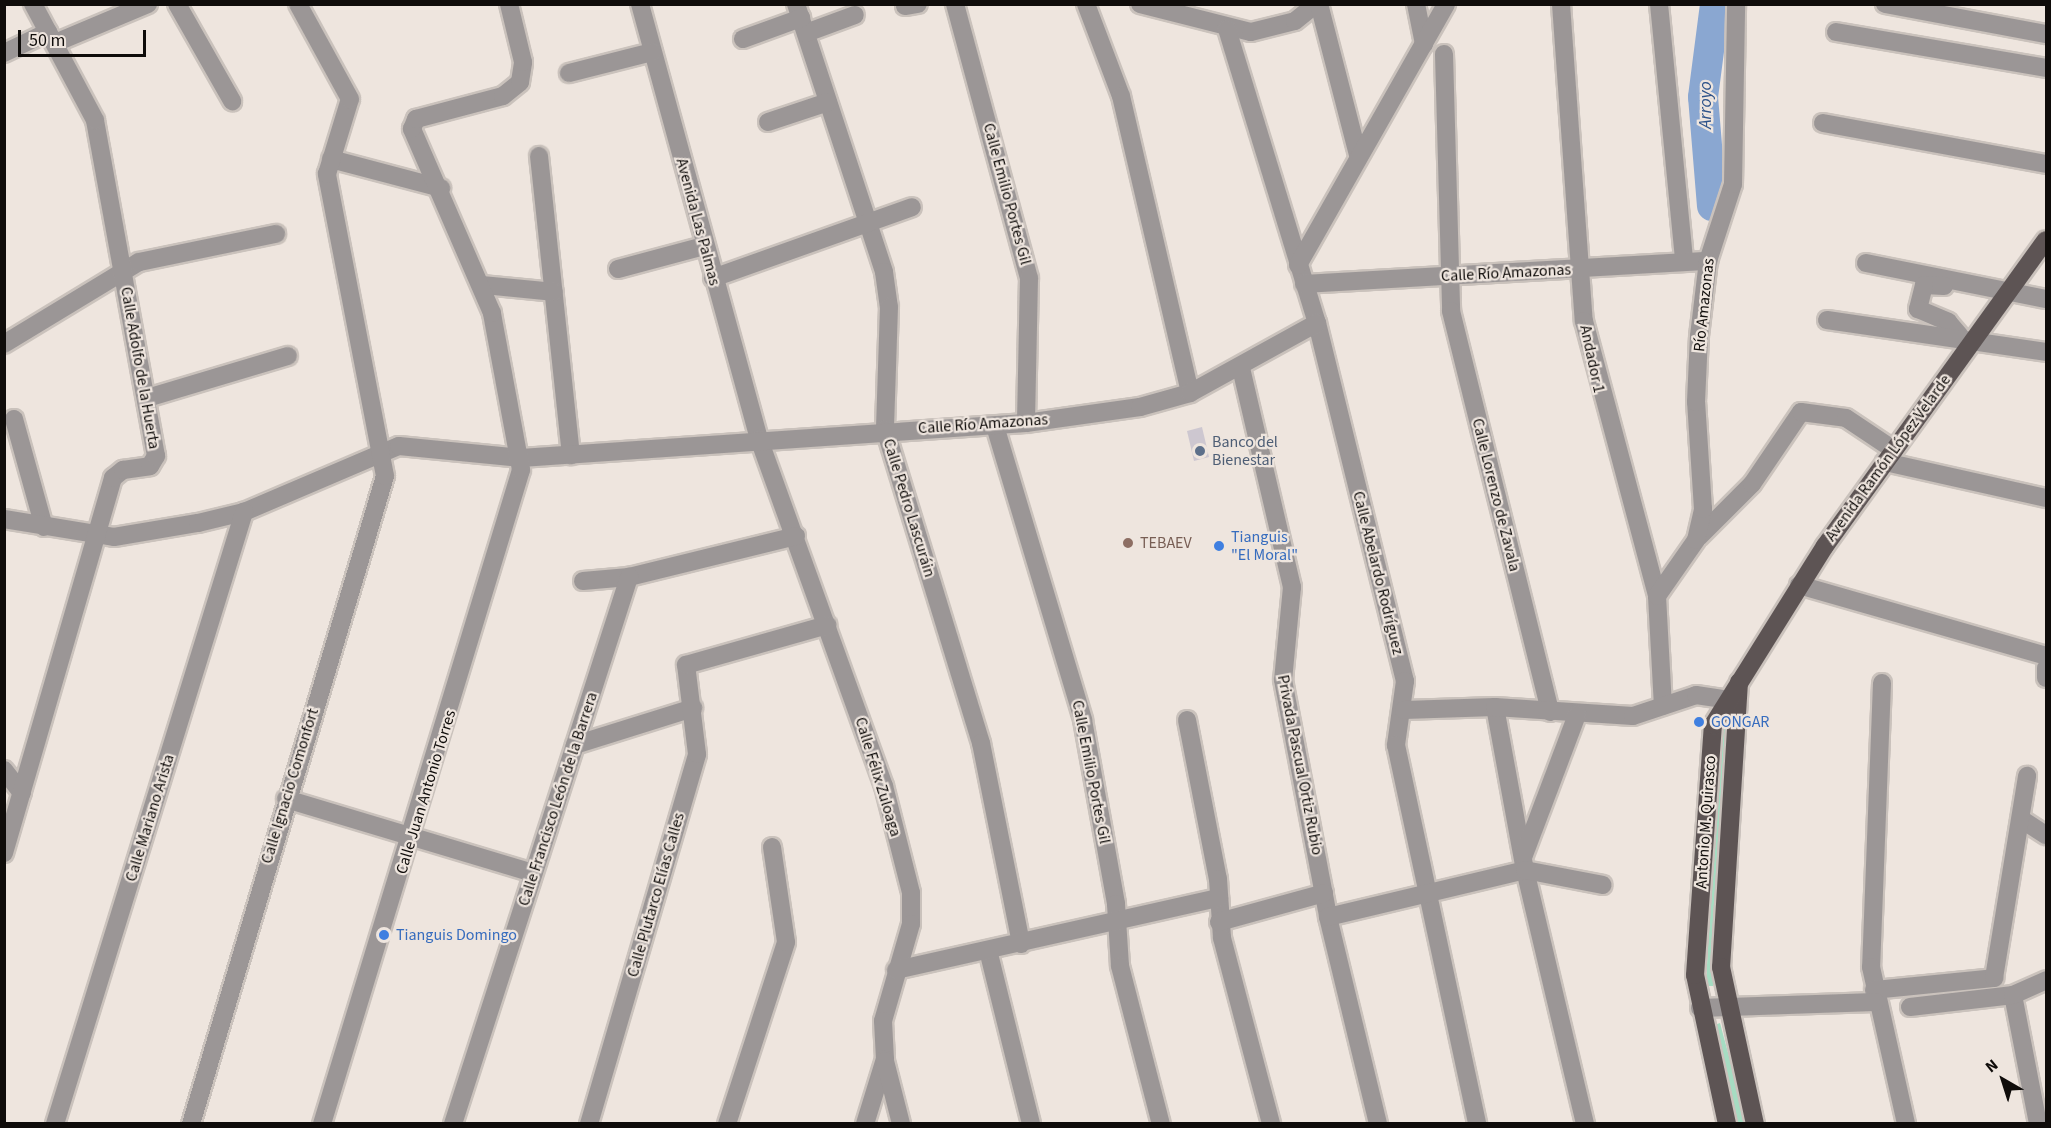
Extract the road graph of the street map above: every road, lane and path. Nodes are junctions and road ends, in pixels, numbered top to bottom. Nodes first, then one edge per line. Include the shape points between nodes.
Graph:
1 (33, 4) edge
2 (148, 4) edge
3 (177, 4) edge
4 (298, 4) edge
5 (509, 4) edge
6 (640, 4) edge
7 (955, 4) edge
8 (1086, 4) edge
9 (1140, 4) edge
10 (1318, 4) edge
11 (1416, 4) edge
12 (1446, 4) edge
13 (1561, 4) edge
14 (1659, 4) edge
15 (1736, 4) edge
16 (1885, 4) edge
17 (855, 15) dead end
18 (801, 18) edge
19 (1227, 29) junction
20 (1836, 32) dead end
21 (2046, 34) edge
22 (51, 38) junction
23 (743, 39) dead end
24 (1424, 44) junction
25 (652, 52) junction
26 (4, 53) edge
27 (1444, 54) dead end
28 (2046, 68) edge
29 (569, 73) dead end
30 (232, 101) dead end
31 (828, 102) junction
32 (768, 122) dead end
33 (1823, 123) dead end
34 (1358, 155) junction
35 (539, 156) dead end
36 (331, 159) junction
37 (2046, 164) edge
38 (441, 188) junction
39 (912, 207) dead end
40 (867, 223) junction
41 (276, 234) dead end
42 (2046, 240) edge
43 (704, 246) junction
44 (1684, 261) junction
45 (1708, 261) junction
46 (1866, 263) dead end
47 (1299, 265) junction
48 (618, 269) dead end
49 (1579, 269) junction
50 (123, 270) junction
51 (1447, 276) junction
52 (713, 278) junction
53 (1304, 284) junction
54 (483, 285) junction
55 (1974, 285) junction
56 (554, 292) junction
57 (2009, 292) junction
58 (2046, 299) edge
59 (1827, 320) dead end
60 (1317, 323) junction
61 (1967, 336) junction
62 (4, 345) edge
63 (2046, 352) edge
64 (288, 356) dead end
65 (1241, 368) junction
66 (1190, 393) junction
67 (147, 398) junction
68 (14, 419) dead end
69 (1026, 423) junction
70 (995, 426) junction
71 (885, 429) junction
72 (759, 440) junction
73 (384, 449) junction
74 (571, 455) junction
75 (1889, 456) junction
76 (521, 458) junction
77 (2046, 498) edge
78 (244, 512) junction
79 (4, 519) edge
80 (44, 526) junction
81 (99, 536) junction
82 (796, 536) junction
83 (1696, 540) junction
84 (629, 577) junction
85 (583, 581) dead end
86 (1799, 585) junction
87 (1657, 596) junction
88 (827, 625) junction
89 (2046, 656) edge
90 (2046, 668) edge
91 (2046, 678) edge
92 (1739, 682) joint
93 (1882, 683) dead end
94 (1731, 700) junction
95 (1663, 706) junction
96 (1495, 707) junction
97 (693, 708) junction
98 (1404, 710) junction
99 (1550, 712) junction
100 (1577, 715) junction
101 (1187, 720) dead end
102 (575, 745) junction
103 (4, 770) edge
104 (2027, 776) dead end
105 (22, 793) junction
106 (286, 799) junction
107 (2021, 819) junction
108 (2046, 835) edge
109 (412, 837) junction
110 (772, 847) dead end
111 (4, 853) edge
112 (1524, 863) junction
113 (533, 873) junction
114 (1603, 885) dead end
115 (1324, 893) junction
116 (1424, 893) junction
117 (1219, 898) junction
118 (1328, 917) junction
119 (1116, 922) junction
120 (1219, 922) junction
121 (1021, 944) junction
122 (988, 951) junction
123 (896, 970) junction
124 (2046, 980) edge
125 (1923, 986) junction
126 (2013, 995) junction
127 (1874, 996) junction
128 (1935, 1004) junction
129 (1726, 1007) junction
130 (1910, 1007) dead end
131 (1700, 1008) junction
132 (885, 1059) junction
133 (55, 1124) edge
134 (191, 1124) edge
135 (322, 1124) edge
136 (453, 1124) edge
137 (589, 1124) edge
138 (727, 1124) edge
139 (865, 1124) edge
140 (901, 1124) edge
141 (1031, 1124) edge
142 (1161, 1124) edge
143 (1271, 1124) edge
144 (1378, 1124) edge
145 (1477, 1124) edge
146 (1586, 1124) edge
147 (1727, 1124) edge
148 (1755, 1124) edge
149 (1906, 1124) edge
150 (2038, 1124) edge

1 - 22 street, Calle Adolfo de la Huerta
2 - 22 street
3 - 30 street
4 - 36 street, Calle Ignacio Comonfort via 350,99
5 - 38 street, Calle Juan Antonio Torres via 523,62 520,82 503,96 412,123
6 - 25 street, Avenida Las Palmas
7 - 69 street, Calle Emilio Portes Gil via 1029,278
8 - 66 street via 1121,96
9 - 19 street
10 - 19 street via 1274,28
10 - 34 street
11 - 24 street
12 - 24 street
13 - 49 street, Andador 1
14 - 44 street
15 - 45 street, Río Amazonas via 1733,184
16 - 21 street
17 - 18 street
18 - 23 street
18 - 31 street, Calle Pedro Lascuráin
19 - 47 street, Calle Abelardo Rodríguez
20 - 28 street
22 - 26 street
22 - 50 street, Calle Adolfo de la Huerta via 92,109
24 - 34 street
25 - 29 street
25 - 43 street, Avenida Las Palmas
27 - 51 street, Calle Lorenzo de Zavala
31 - 32 street
31 - 40 street, Calle Pedro Lascuráin
33 - 37 street
34 - 47 street
35 - 56 street
36 - 38 street
36 - 73 street, Calle Ignacio Comonfort via 327,174
38 - 54 street, Calle Juan Antonio Torres
39 - 40 street
40 - 52 street
40 - 71 street, Calle Pedro Lascuráin via 888,291
41 - 50 street via 152,258
42 - 57 main road, Avenida Ramón López Velarde
43 - 48 street
43 - 52 street, Avenida Las Palmas
44 - 45 street, Calle Río Amazonas
44 - 49 street, Calle Río Amazonas
45 - 83 street, Río Amazonas via 1696,402 1705,492
46 - 55 street
47 - 53 street, Calle Abelardo Rodríguez
49 - 51 street, Calle Río Amazonas
49 - 87 street, Andador 1 via 1597,387
50 - 62 street
50 - 67 street, Calle Adolfo de la Huerta
51 - 53 street, Calle Río Amazonas
51 - 99 street, Calle Lorenzo de Zavala via 1451,311
52 - 72 street, Avenida Las Palmas
53 - 60 street, Calle Abelardo Rodríguez
54 - 56 street
54 - 76 street, Calle Juan Antonio Torres
55 - 57 street
55 - 61 street via 1965,290 1927,283 1918,305 1921,313 1952,324
56 - 74 street
57 - 58 street
57 - 61 main road, Avenida Ramón López Velarde
59 - 61 street
60 - 65 street, Calle Río Amazonas
60 - 98 street, Calle Abelardo Rodríguez via 1405,681
61 - 63 street
61 - 75 main road, Avenida Ramón López Velarde
64 - 67 street
65 - 66 street, Calle Río Amazonas
65 - 115 street, Privada Pascual Ortiz Rubio via 1292,587 1283,680
66 - 69 street, Calle Río Amazonas via 1140,407
67 - 81 street, Calle Adolfo de la Huerta via 155,462 117,473
68 - 80 street
69 - 70 street, Calle Río Amazonas
70 - 71 street, Calle Río Amazonas
70 - 119 street, Calle Emilio Portes Gil via 1083,720
71 - 72 street, Calle Río Amazonas
71 - 121 street, Calle Pedro Lascuráin via 981,743
72 - 74 street, Calle Río Amazonas
72 - 82 street, Calle Félix Zuloaga
73 - 76 street, Calle Río Amazonas via 412,445
73 - 78 street, Calle Río Amazonas
73 - 106 street, Calle Ignacio Comonfort via 385,476
74 - 76 street, Calle Río Amazonas
75 - 77 street
75 - 83 street via 1846,418 1801,412 1752,484
75 - 86 main road, Avenida Ramón López Velarde
76 - 109 street, Calle Juan Antonio Torres via 518,486
78 - 81 street, Calle Río Amazonas via 132,536
78 - 133 street, Calle Mariano Arista
79 - 80 street, Calle Río Amazonas
80 - 81 street, Calle Río Amazonas
81 - 105 street, Calle Adolfo de la Huerta
82 - 84 street
82 - 88 street, Calle Félix Zuloaga
83 - 87 street, Río Amazonas
84 - 85 street
84 - 102 street, Calle Francisco León de la Barrera
86 - 89 street
86 - 92 main road, Avenida Ramón López Velarde
87 - 95 street, Andador 1
88 - 97 street, Calle Plutarco Elías Calles via 686,665
88 - 123 street, Calle Félix Zuloaga via 884,786 911,894 911,924
90 - 91 street
92 - 94 main road, Antonio M. Quirasco
93 - 127 street
94 - 95 street via 1696,695
94 - 129 main road, Antonio M. Quirasco via 1721,967
94 - 131 main road, Antonio M. Quirasco via 1713,725 1695,975
95 - 100 street via 1633,716
96 - 98 street
96 - 99 street
96 - 112 street
97 - 102 street
97 - 137 street, Calle Plutarco Elías Calles via 697,754
98 - 116 street, Calle Abelardo Rodríguez via 1396,745
99 - 100 street
100 - 112 street
101 - 117 street
102 - 113 street, Calle Francisco León de la Barrera
103 - 105 street
104 - 107 street
105 - 111 street, Calle Adolfo de la Huerta
106 - 109 street
106 - 134 street, Calle Ignacio Comonfort
107 - 108 street
107 - 125 street via 1994,978
109 - 113 street
109 - 135 street, Calle Juan Antonio Torres
110 - 138 street via 786,942
112 - 114 street
112 - 116 street
112 - 146 street
113 - 136 street, Calle Francisco León de la Barrera
115 - 118 street, Privada Pascual Ortiz Rubio
115 - 120 street
116 - 118 street
116 - 145 street, Calle Abelardo Rodríguez
117 - 119 street
117 - 120 street
118 - 144 street, Privada Pascual Ortiz Rubio
119 - 121 street
119 - 142 street, Calle Emilio Portes Gil via 1120,966
120 - 143 street
121 - 122 street
122 - 123 street
122 - 141 street
123 - 132 street, Calle Félix Zuloaga via 883,1021
124 - 126 street
125 - 127 street
125 - 128 street
126 - 128 street
126 - 150 street
127 - 129 street
127 - 149 street
128 - 130 street
129 - 131 street
129 - 148 main road, Antonio M. Quirasco
131 - 147 main road, Antonio M. Quirasco
132 - 139 street, Calle Félix Zuloaga
132 - 140 street

